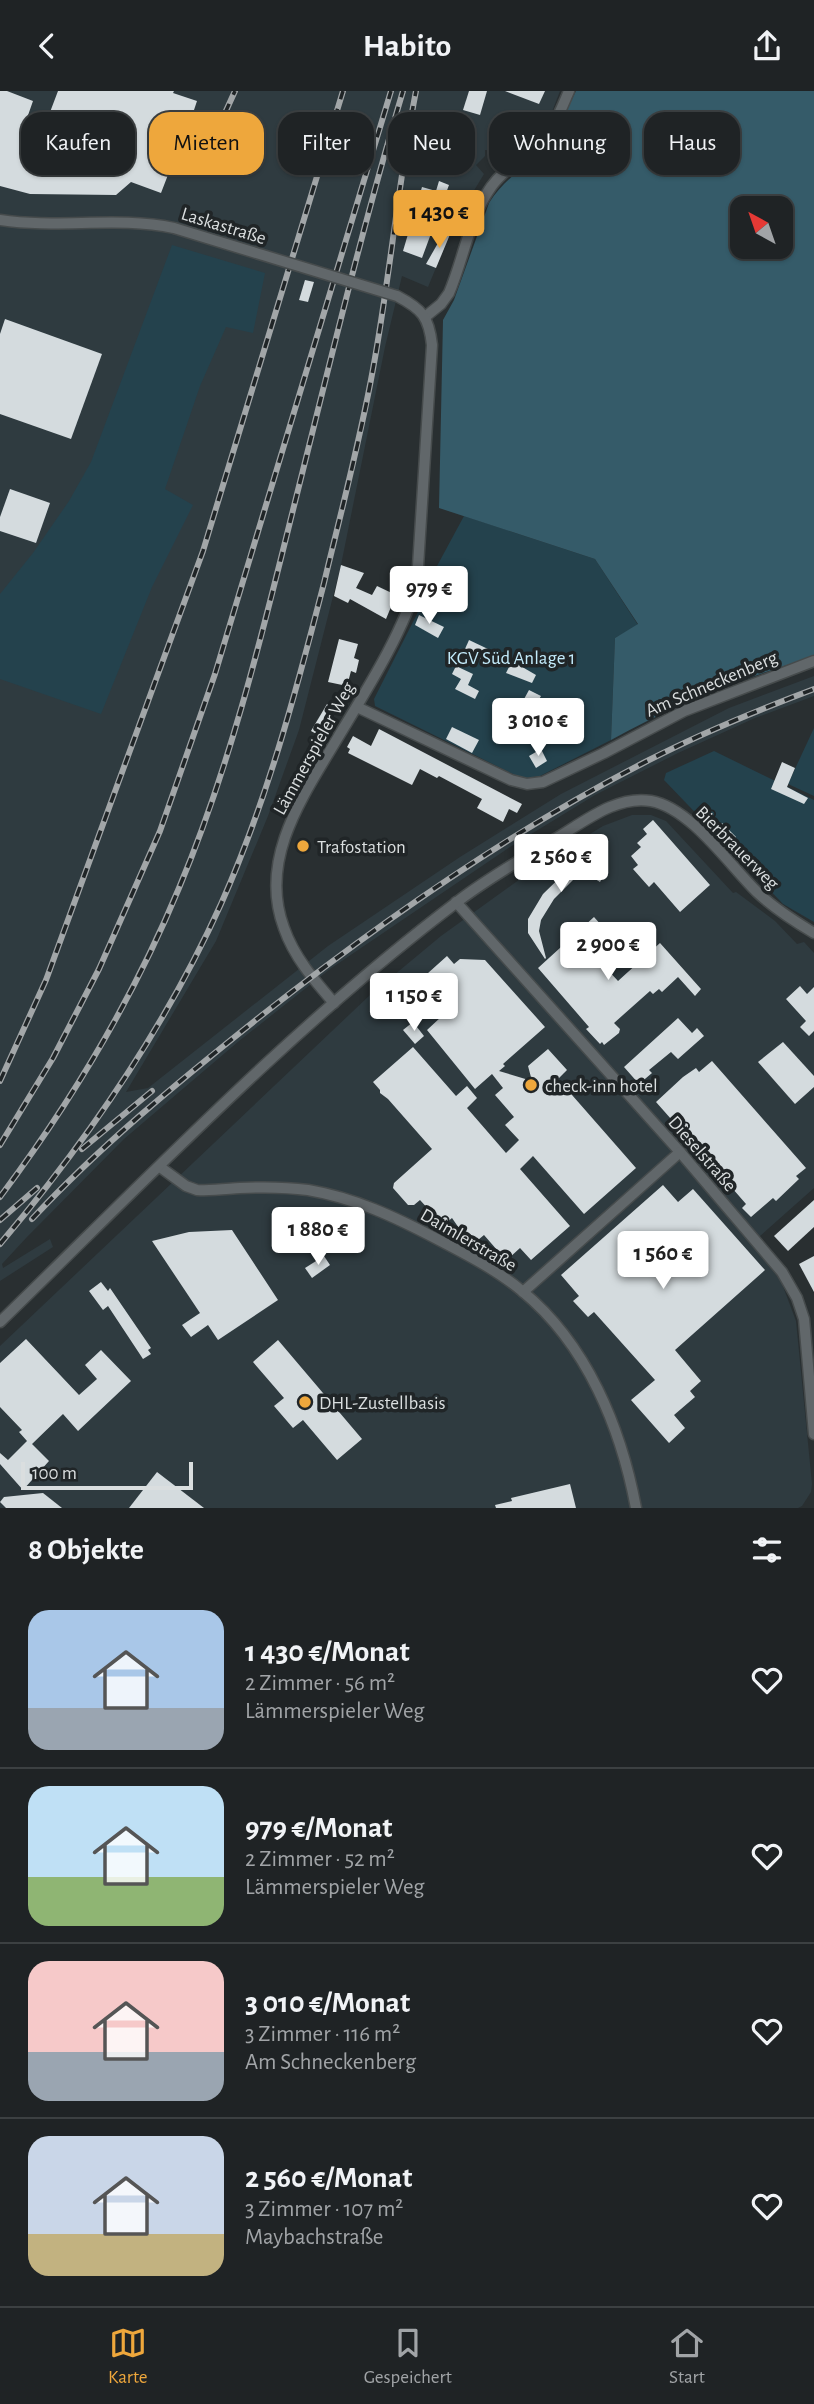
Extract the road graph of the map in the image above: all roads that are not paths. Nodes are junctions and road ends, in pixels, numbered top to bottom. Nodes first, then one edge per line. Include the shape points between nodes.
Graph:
1 (569, 91) edge
2 (0, 220) edge
3 (425, 317) junction
4 (814, 661) edge
5 (357, 706) junction
6 (456, 902) junction
7 (814, 933) edge
8 (334, 1003) junction
9 (680, 1152) junction
10 (160, 1167) junction
11 (523, 1292) junction
12 (0, 1322) edge
13 (814, 1434) edge
14 (636, 1508) edge

1 - 3 street via 544,138 489,189 449,293
2 - 3 street, Laskastraße, bridge via 174,228 397,296
3 - 5 street, Lämmerspieler Weg via 432,359 418,573 408,608
4 - 5 street, Am Schneckenberg via 684,711 534,784 511,780
5 - 8 street, Lämmerspieler Weg via 293,815 276,873 278,908 290,943
6 - 7 street, Bierbrauerweg via 595,815 633,800 664,804 684,817 762,897
6 - 8 street
6 - 9 street, Dieselstraße
8 - 10 street
9 - 11 street
9 - 13 street, Dieselstraße via 772,1258 797,1299 806,1333
10 - 11 street, Daimlerstraße via 197,1190 283,1187 362,1203 475,1260
10 - 12 street
11 - 14 street, Daimlerstraße via 562,1333 593,1381 621,1444

